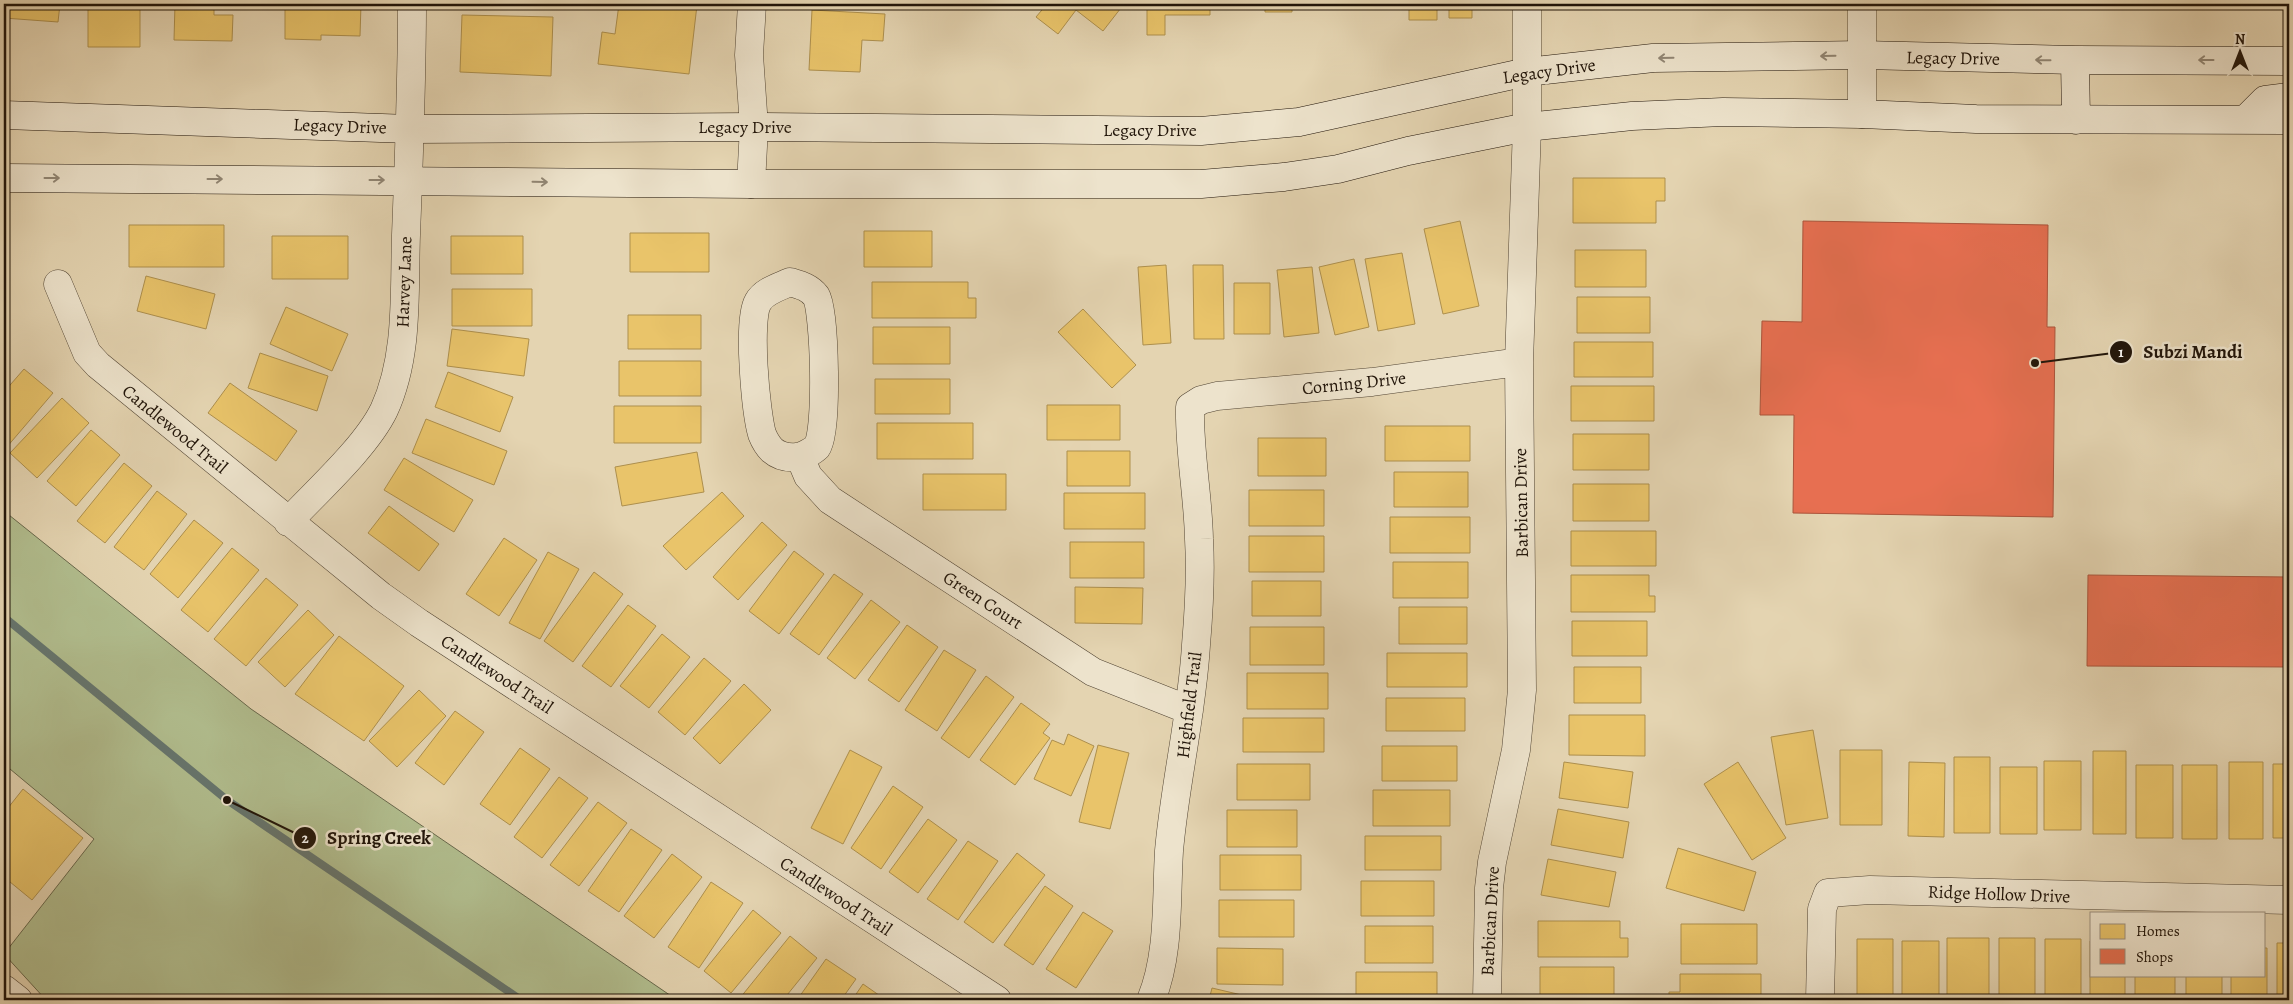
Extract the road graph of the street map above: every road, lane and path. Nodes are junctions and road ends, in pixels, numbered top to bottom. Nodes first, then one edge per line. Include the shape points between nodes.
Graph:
1 (412, 4) edge
2 (752, 4) edge
3 (1527, 4) edge
4 (1862, 4) edge
5 (1862, 56) junction
6 (2075, 60) junction
7 (2289, 60) edge
8 (1527, 72) junction
9 (2289, 98) edge
10 (1862, 114) junction
11 (4, 115) edge
12 (2076, 120) junction
13 (2245, 120) junction
14 (2289, 120) edge
15 (754, 126) junction
16 (1527, 127) junction
17 (410, 129) junction
18 (4, 178) edge
19 (408, 180) junction
20 (751, 184) junction
21 (58, 284) dead end
22 (1519, 362) junction
23 (1190, 407) joint
24 (800, 457) junction
25 (288, 522) junction
26 (1190, 710) junction
27 (2289, 900) edge
28 (4, 989) edge
29 (18, 1000) edge
30 (997, 1000) edge
31 (1151, 1000) edge
32 (1487, 1000) edge
33 (1820, 1000) edge

1 - 17 street, Harvey Lane
2 - 15 street via 749,56
3 - 8 street, Barbican Drive
4 - 5 street
6 -> 5 street, Legacy Drive
5 -> 8 street, Legacy Drive via 1652,58
5 - 10 street
7 -> 6 street, Legacy Drive
6 - 12 street
8 - 15 street, Legacy Drive via 1299,122 1201,131
8 - 16 street, Barbican Drive
9 - 13 street via 2265,100
10 - 12 street
10 - 16 street via 1723,112 1632,116
11 - 17 street, Legacy Drive
12 - 13 street
13 - 14 street
15 - 17 street, Legacy Drive
15 - 20 street
16 - 20 street via 1338,169 1201,184
16 - 22 street, Barbican Drive
17 - 19 street, Harvey Lane
18 -> 19 street
19 -> 20 street
19 - 25 street, Harvey Lane via 402,341 393,384 383,410 365,438
21 - 25 street, Candlewood Trail via 87,353 98,365
22 - 23 street, Corning Drive via 1372,382 1217,396
22 - 32 street, Barbican Drive via 1522,690 1516,750 1489,888
23 - 26 street, Highfield Trail via 1200,540
24 - 24 street via 816,447 822,435 824,360 816,297 806,287 790,282 770,291 758,302 754,317 754,381 763,435 771,450 783,457
24 - 26 street, Green Court via 808,476 830,500 1093,672
25 - 30 street, Candlewood Trail via 418,623
26 - 31 street, Highfield Trail via 1169,850 1162,961
27 - 33 street, Ridge Hollow Drive via 1870,890 1828,893 1822,909
28 - 29 street

